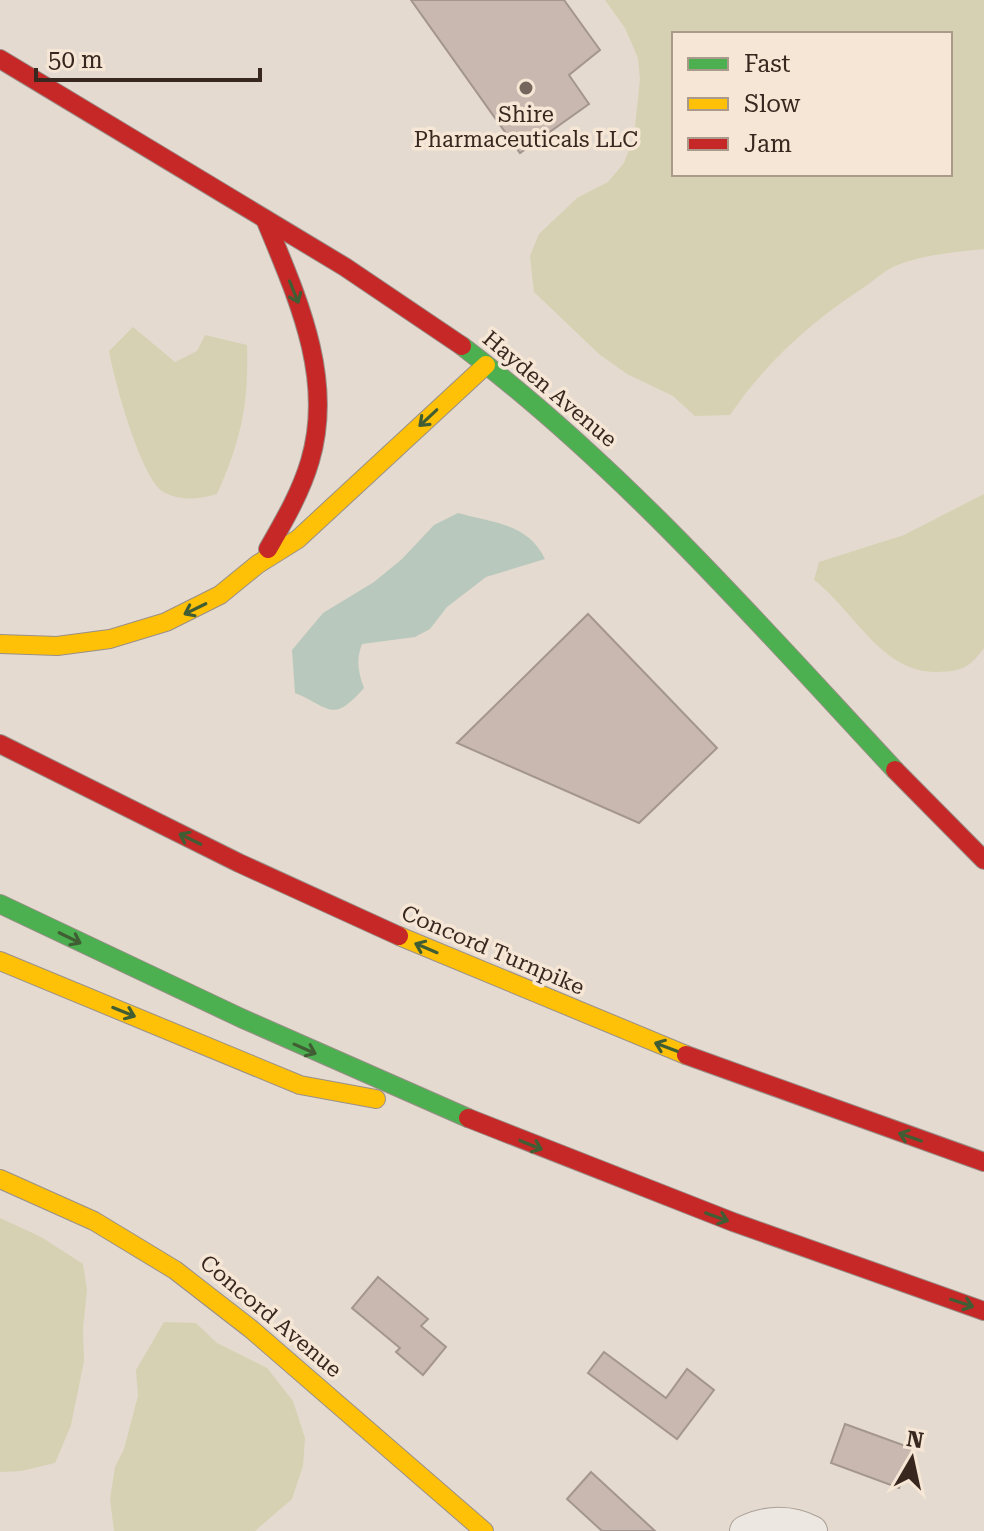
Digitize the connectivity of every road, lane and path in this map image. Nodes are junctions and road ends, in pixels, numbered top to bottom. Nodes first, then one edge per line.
1 (0, 59) edge
2 (265, 219) junction
3 (486, 365) junction
4 (258, 564) junction
5 (0, 644) edge
6 (0, 744) edge
7 (984, 860) edge
8 (0, 904) edge
9 (0, 961) edge
10 (459, 1116) junction
11 (984, 1162) edge
12 (0, 1179) edge
13 (984, 1311) edge
14 (484, 1531) edge
15 (745, 1531) edge
16 (812, 1531) edge

1 - 2 main road, Hayden Avenue
2 - 3 main road, Hayden Avenue
2 -> 4 main road
3 -> 4 main road
3 - 7 main road, Hayden Avenue
4 -> 5 main road
11 -> 6 main road, Concord Turnpike
8 -> 10 main road
9 -> 10 main road
10 -> 13 main road
12 - 14 main road, Concord Avenue
15 - 16 street

